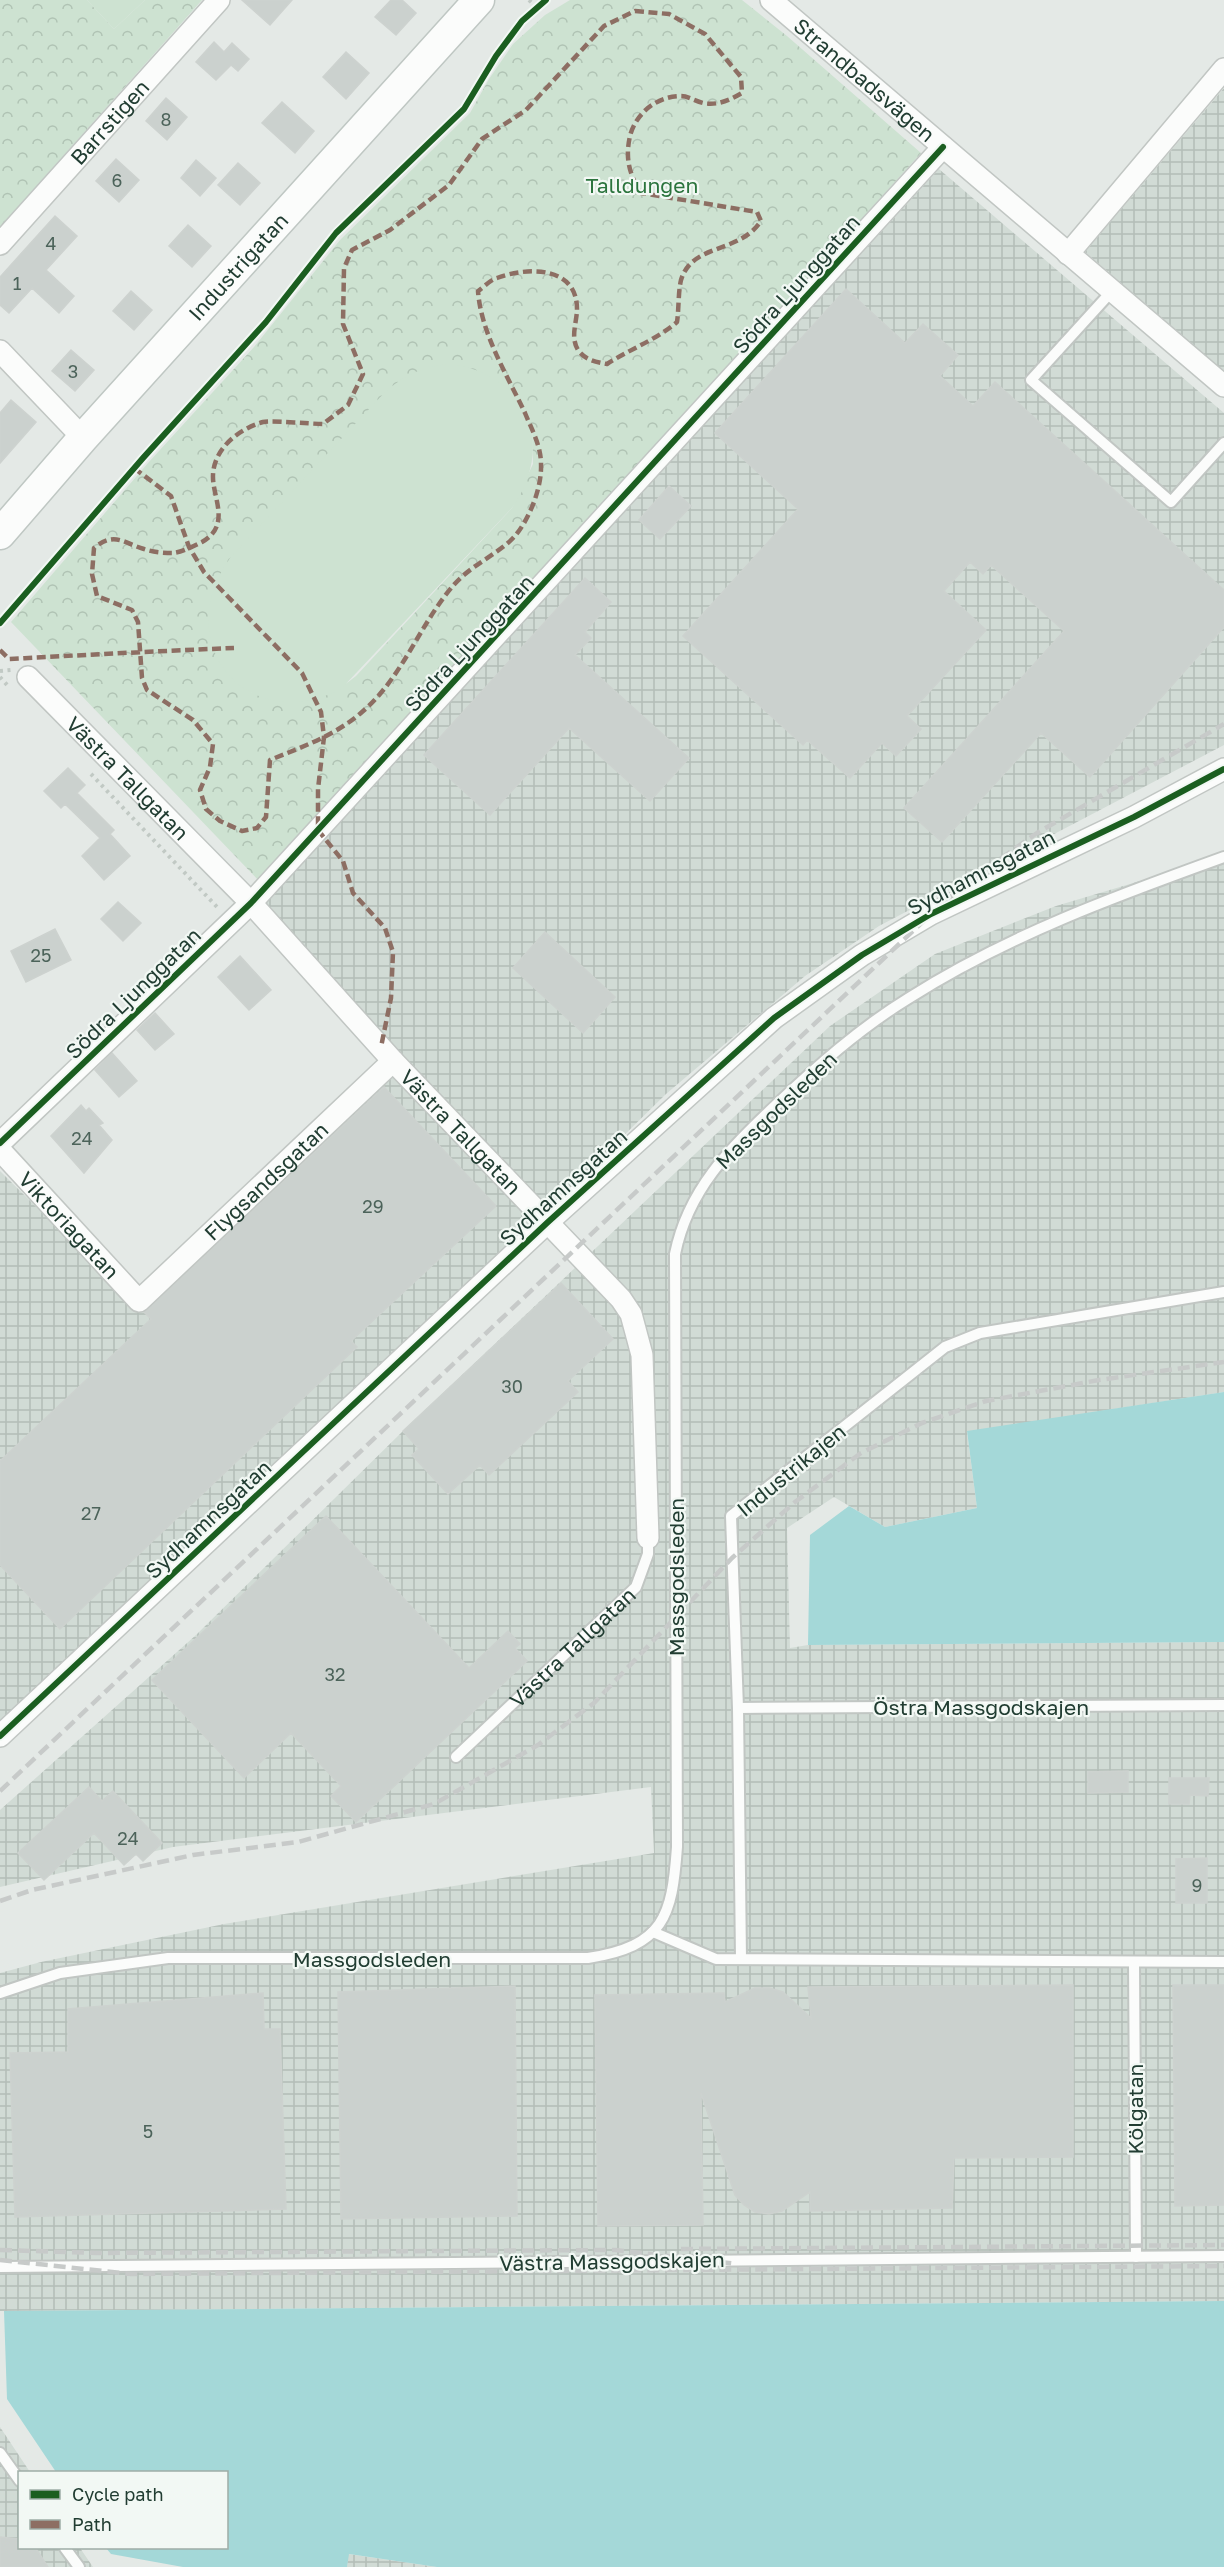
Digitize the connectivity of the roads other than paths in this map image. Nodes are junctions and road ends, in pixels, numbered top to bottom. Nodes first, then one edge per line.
1 (219, 0) edge
2 (479, 0) edge
3 (771, 0) edge
4 (1224, 69) edge
5 (943, 147) junction
6 (0, 244) edge
7 (1068, 254) junction
8 (1112, 291) junction
9 (0, 351) edge
10 (1224, 386) edge
11 (83, 438) junction
12 (1224, 443) edge
13 (0, 534) edge
14 (22, 685) road end
15 (1224, 769) edge
16 (1224, 857) edge
17 (251, 903) junction
18 (393, 1061) junction
19 (0, 1143) edge
20 (0, 1150) edge
21 (548, 1222) junction
22 (1224, 1292) edge
23 (139, 1301) joint
24 (648, 1538) joint
25 (1224, 1705) edge
26 (738, 1708) junction
27 (0, 1736) edge
28 (456, 1757) dead end
29 (653, 1932) junction
30 (741, 1959) junction
31 (1134, 1962) junction
32 (1224, 1962) edge
33 (0, 1993) edge
34 (1224, 2256) edge
35 (1136, 2257) junction
36 (0, 2267) edge
37 (0, 2452) edge
38 (18, 2478) edge
39 (67, 2549) edge
40 (79, 2567) edge

1 - 6 street, Barrstigen
2 - 11 street, Industrigatan
3 - 5 street, Strandbadsvägen
4 - 7 street
5 - 7 street, Strandbadsvägen
5 - 17 street, Södra Ljunggatan
7 - 8 street, Strandbadsvägen
8 - 10 street, Strandbadsvägen
8 - 12 lane
9 - 11 street
11 - 13 street, Industrigatan
14 - 17 street, Västra Tallgatan
15 - 21 street, Sydhamnsgatan
16 - 29 lane, Massgodsleden
17 - 18 street, Västra Tallgatan
17 - 19 street, Södra Ljunggatan
18 - 21 street, Västra Tallgatan
18 - 23 street, Flygsandsgatan
20 - 23 street, Viktoriagatan
21 - 24 street, Västra Tallgatan
21 - 27 street, Sydhamnsgatan
22 - 26 lane, Industrikajen
24 - 28 lane, Västra Tallgatan
25 - 26 lane, Östra Massgodskajen
26 - 30 lane, Industrikajen
29 - 30 lane
29 - 33 lane, Massgodsleden
30 - 31 lane
31 - 32 lane
31 - 35 lane, Kölgatan
34 - 35 lane, Västra Massgodskajen
35 - 36 lane, Västra Massgodskajen
37 - 38 lane
39 - 40 lane

